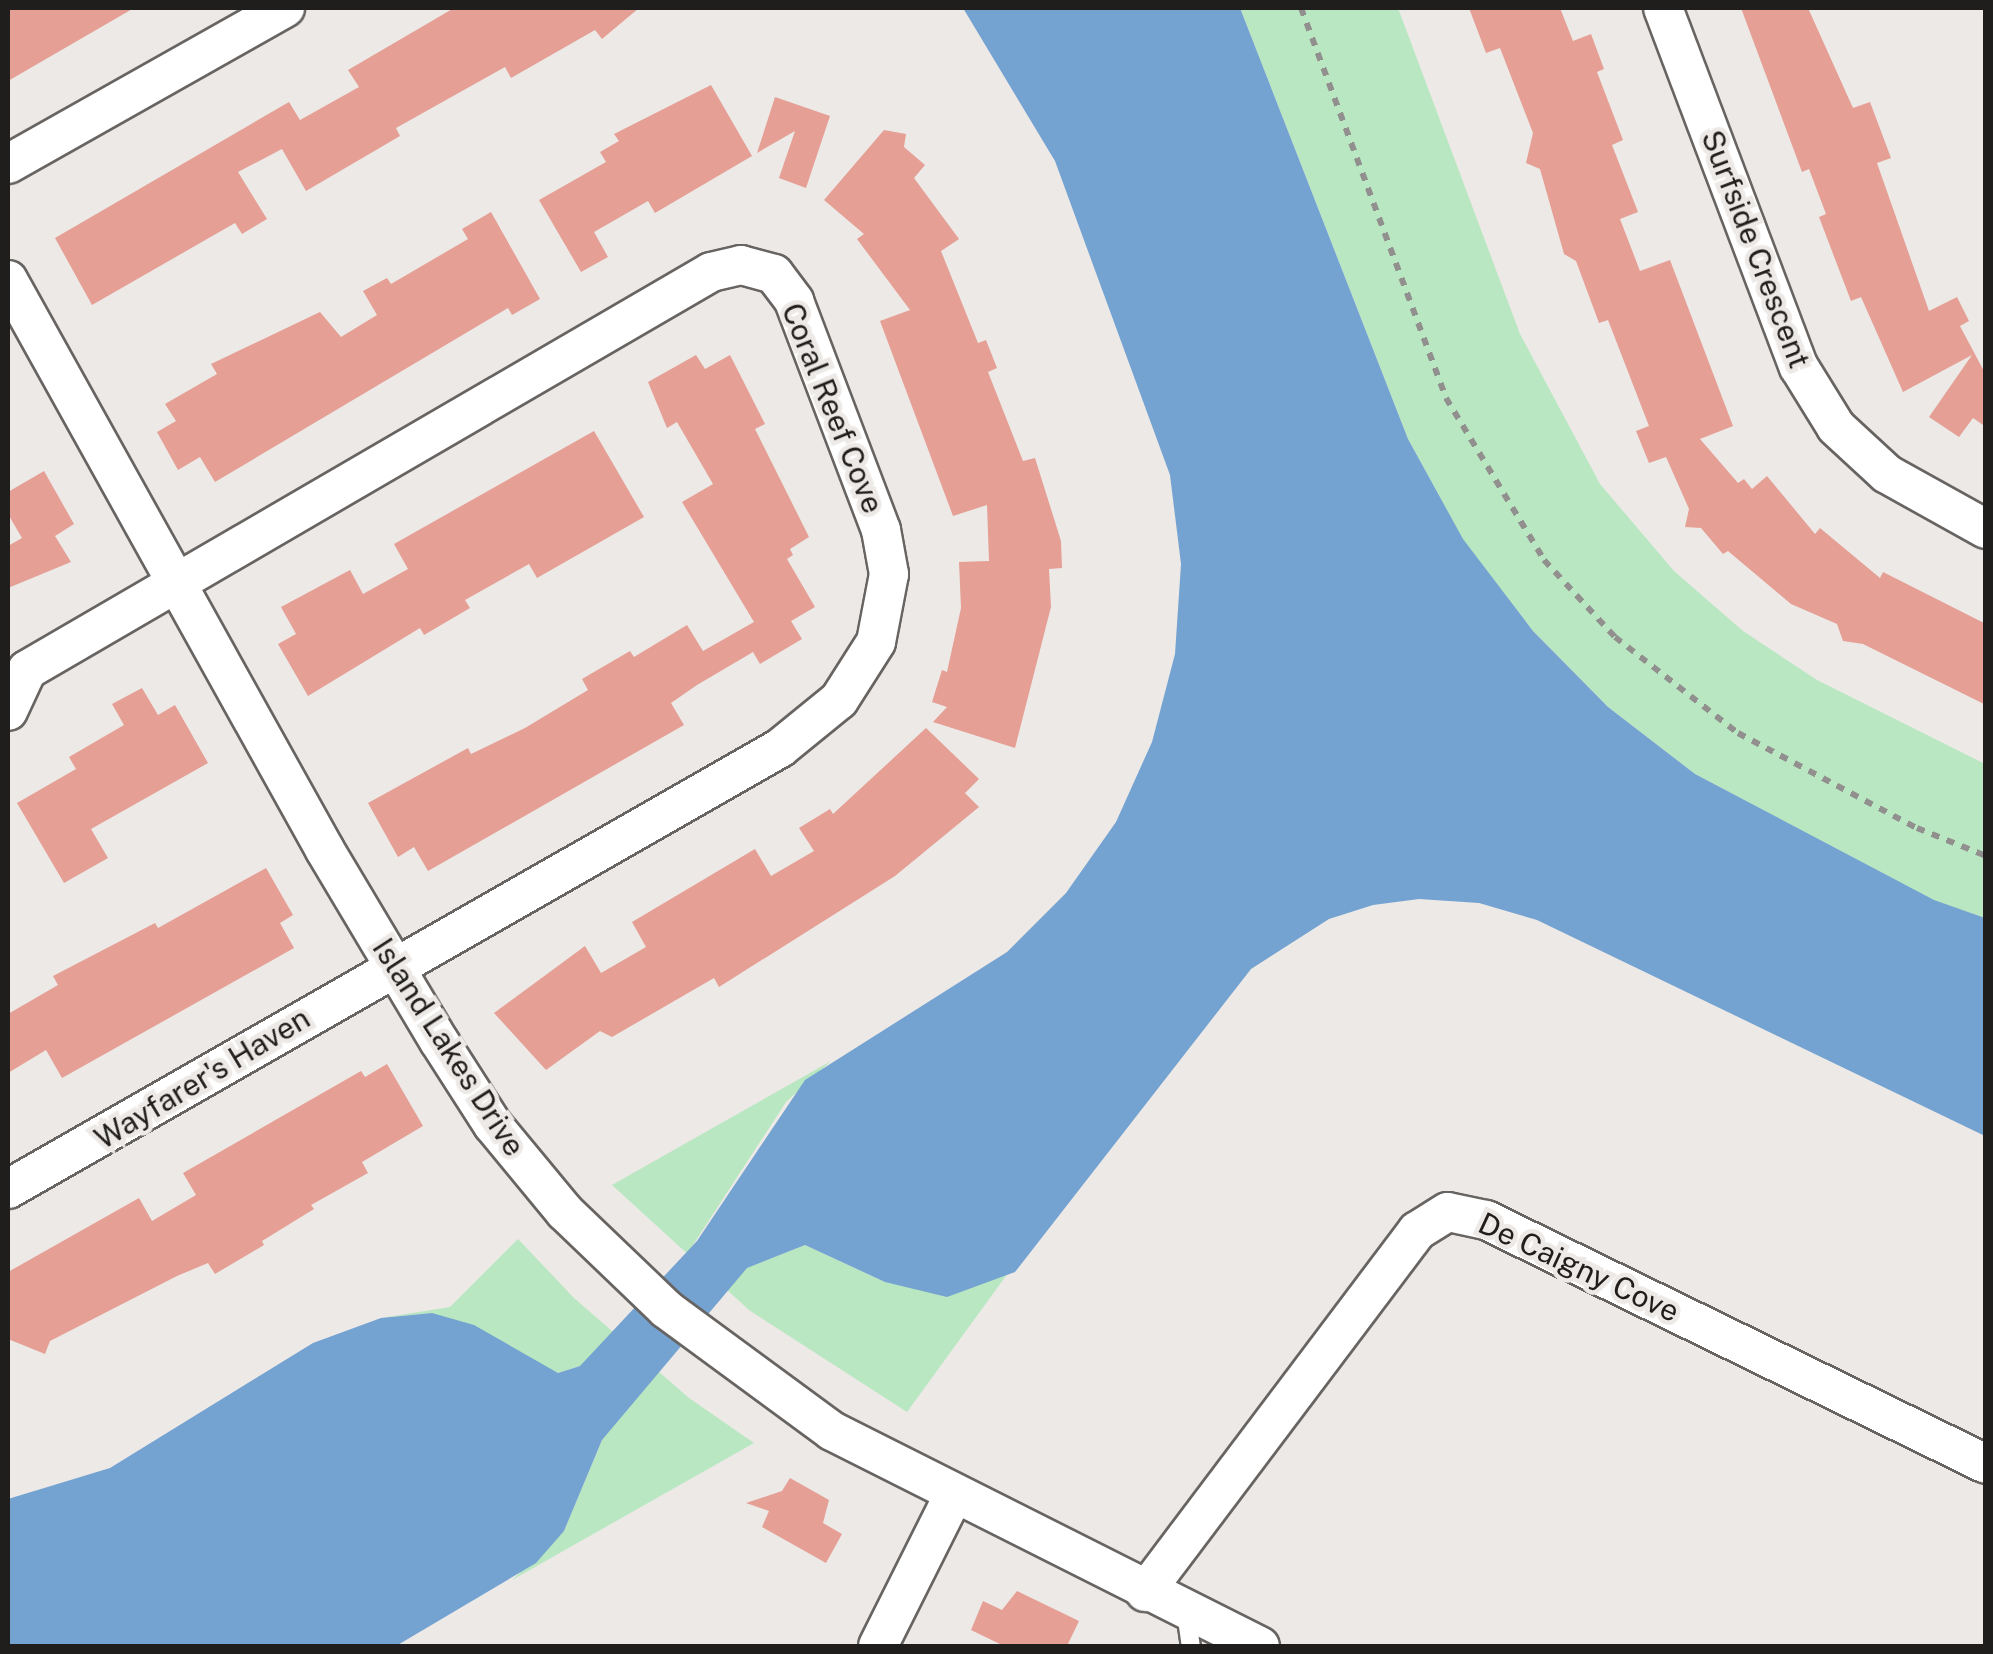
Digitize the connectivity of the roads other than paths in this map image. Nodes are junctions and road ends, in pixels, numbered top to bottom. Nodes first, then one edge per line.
1 (285, 8) edge
2 (1663, 8) edge
3 (8, 164) edge
4 (8, 280) edge
5 (1986, 530) edge
6 (174, 580) junction
7 (17, 668) edge
8 (8, 711) edge
9 (395, 964) junction
10 (8, 1189) edge
11 (1986, 1464) edge
12 (953, 1496) junction
13 (1146, 1592) junction
14 (1189, 1629) edge
15 (878, 1646) edge
16 (1260, 1646) edge

1 - 3 street
2 - 5 street, Surfside Crescent
4 - 6 street, Island Lakes Drive
6 - 7 street, Coral Reef Cove
6 - 9 street, Island Lakes Drive
6 - 9 street, Coral Reef Cove
7 - 8 street
9 - 10 street, Wayfarer's Haven
9 - 12 street, Island Lakes Drive
11 - 13 street, De Caigny Cove
12 - 13 street, Island Lakes Drive
12 - 15 street
13 - 14 street, Island Lakes Drive
14 - 16 street, Island Lakes Drive

